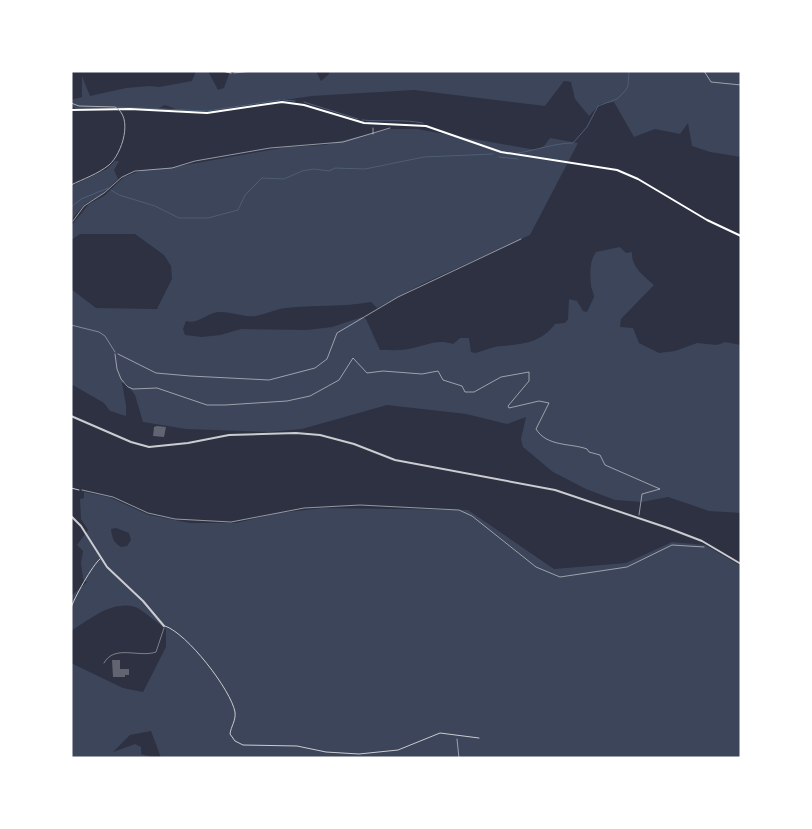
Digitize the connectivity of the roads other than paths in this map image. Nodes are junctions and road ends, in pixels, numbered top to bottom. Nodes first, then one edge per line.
1 (222, 71) edge
2 (231, 73) road end
3 (71, 110) edge
4 (71, 223) edge
5 (71, 226) edge
6 (741, 236) edge
7 (71, 325) edge
8 (115, 352) road end
9 (71, 416) edge
10 (71, 488) edge
11 (79, 490) road end
12 (71, 516) edge
13 (101, 559) junction
14 (741, 564) edge
15 (71, 608) edge
16 (164, 626) junction
17 (104, 663) dead end
18 (479, 738) dead end

1 - 2 street
3 - 6 main road
4 - 5 lane
7 - 8 lane
9 - 14 street
10 - 11 street
12 - 13 street
13 - 15 street
13 - 16 street
16 - 17 lane
16 - 18 street

